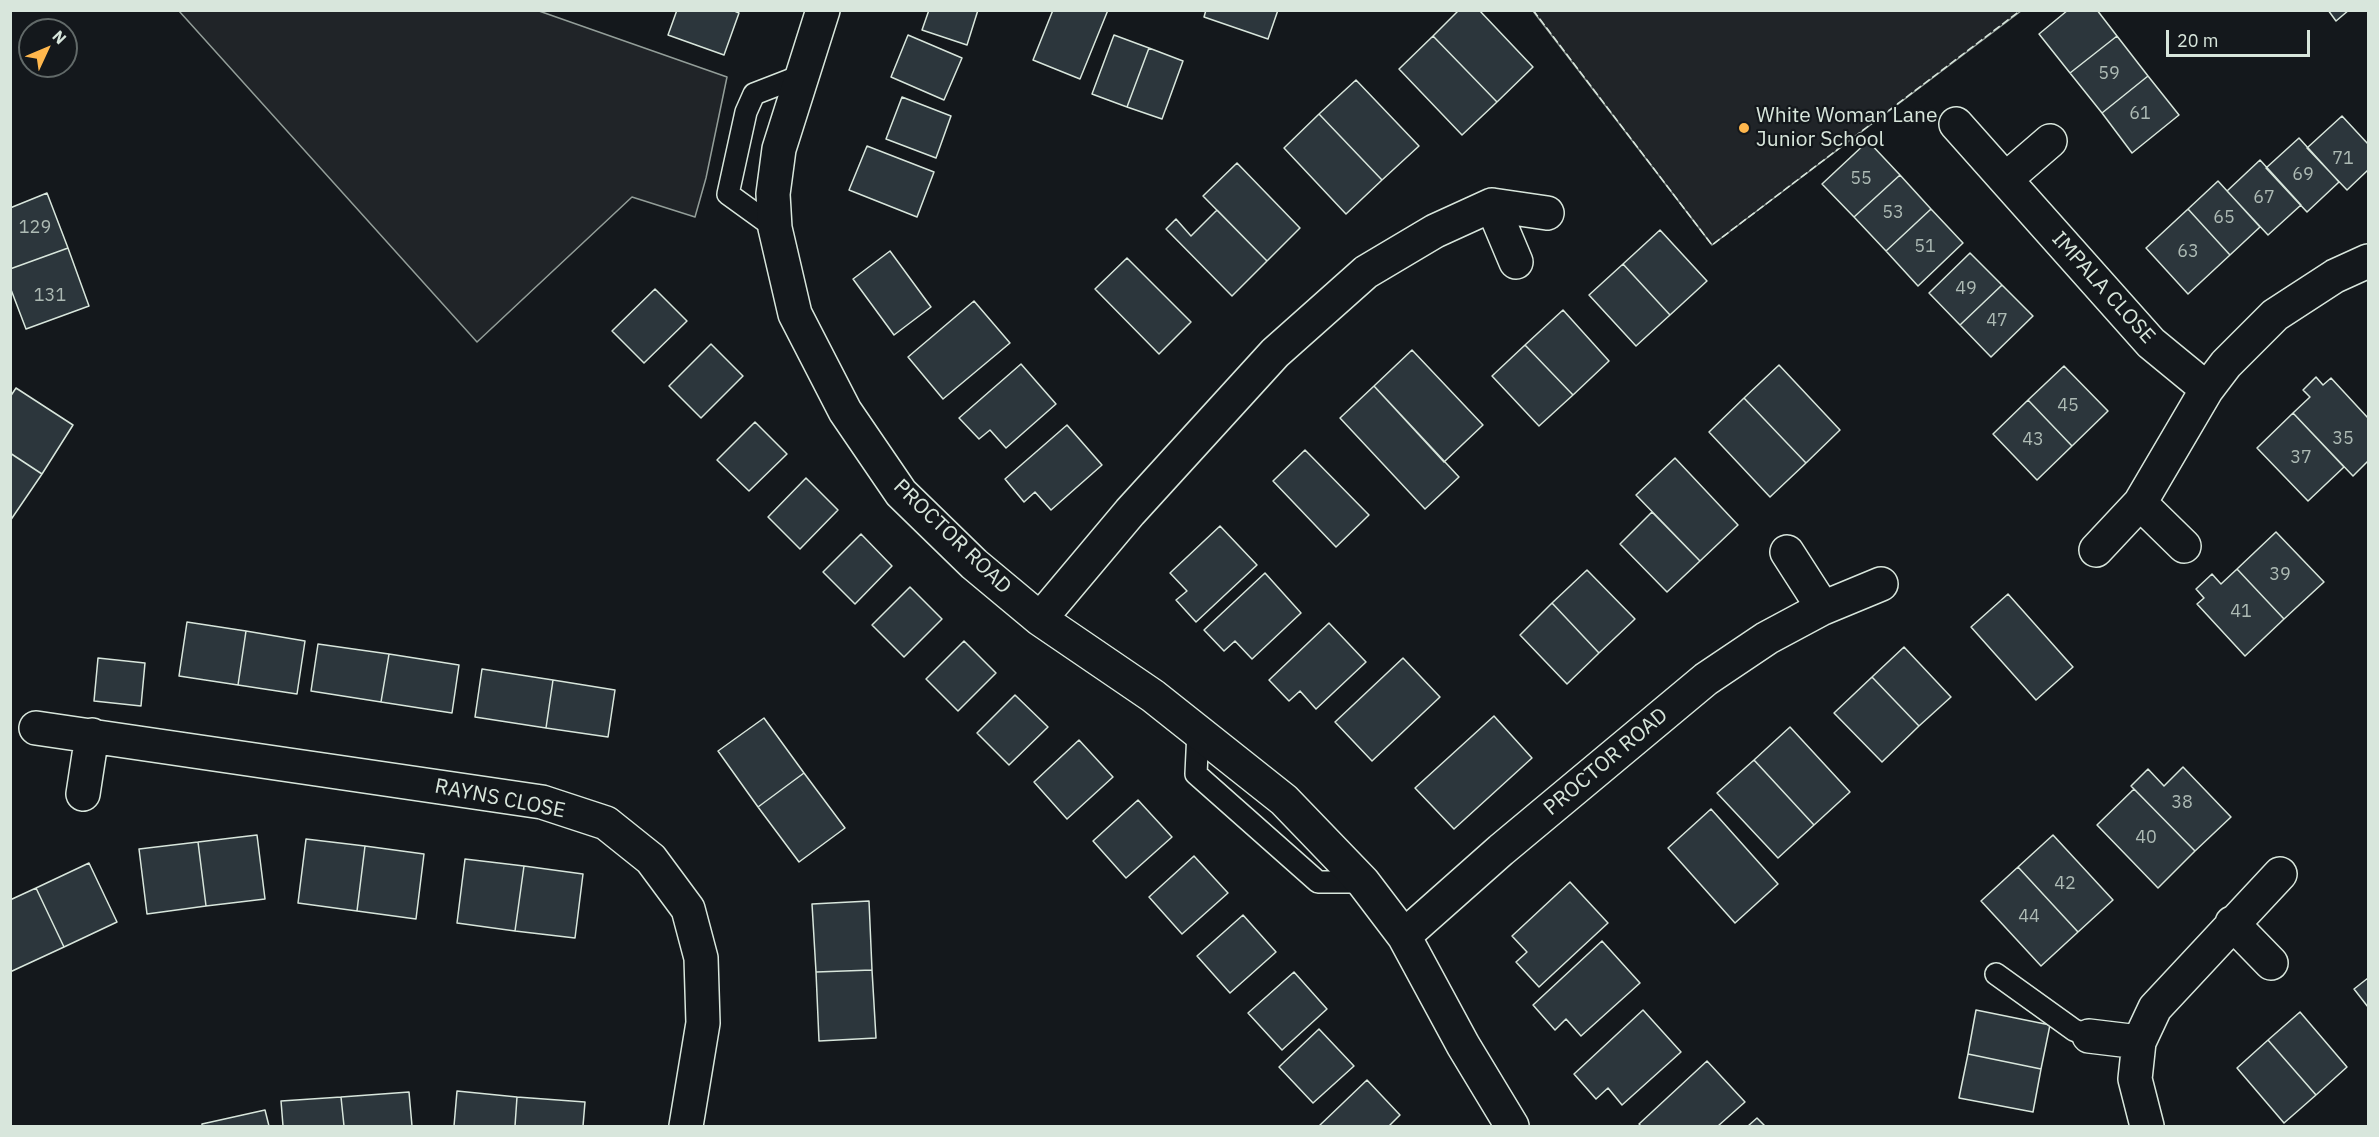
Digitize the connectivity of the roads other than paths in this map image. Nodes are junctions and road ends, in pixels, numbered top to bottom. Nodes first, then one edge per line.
1 (824, 10) edge
2 (803, 75) junction
3 (1956, 124) dead end
4 (2050, 141) dead end
5 (2006, 179) junction
6 (1492, 206) junction
7 (1547, 213) dead end
8 (775, 228) junction
9 (2368, 261) edge
10 (1516, 262) dead end
11 (2207, 389) junction
12 (2140, 503) junction
13 (2184, 546) dead end
14 (2096, 550) dead end
15 (1787, 552) dead end
16 (1881, 584) dead end
17 (1823, 608) junction
18 (1040, 619) junction
19 (36, 728) dead end
20 (92, 735) junction
21 (83, 794) dead end
22 (2280, 874) dead end
23 (2232, 923) junction
24 (1404, 936) junction
25 (2271, 963) dead end
26 (1996, 974) dead end
27 (2089, 1036) joint
28 (2139, 1042) junction
29 (686, 1126) edge
30 (1512, 1126) edge
31 (2147, 1126) edge

1 - 2 street, PROCTOR ROAD
2 - 8 street, PROCTOR ROAD
2 - 8 lane
3 - 5 street, IMPALA CLOSE
4 - 5 street
5 - 11 street, IMPALA CLOSE
6 - 7 street
6 - 10 street
6 - 18 street
8 - 18 street, PROCTOR ROAD
9 - 11 street
11 - 12 street
12 - 13 street
12 - 14 street
15 - 17 street
16 - 17 street, PROCTOR ROAD
17 - 24 street, PROCTOR ROAD
18 - 24 street, PROCTOR ROAD
19 - 20 street, RAYNS CLOSE
20 - 21 street
20 - 29 street, RAYNS CLOSE
22 - 23 street
23 - 25 street
23 - 28 street
24 - 30 street, PROCTOR ROAD
26 - 27 lane
27 - 28 street
28 - 31 street

